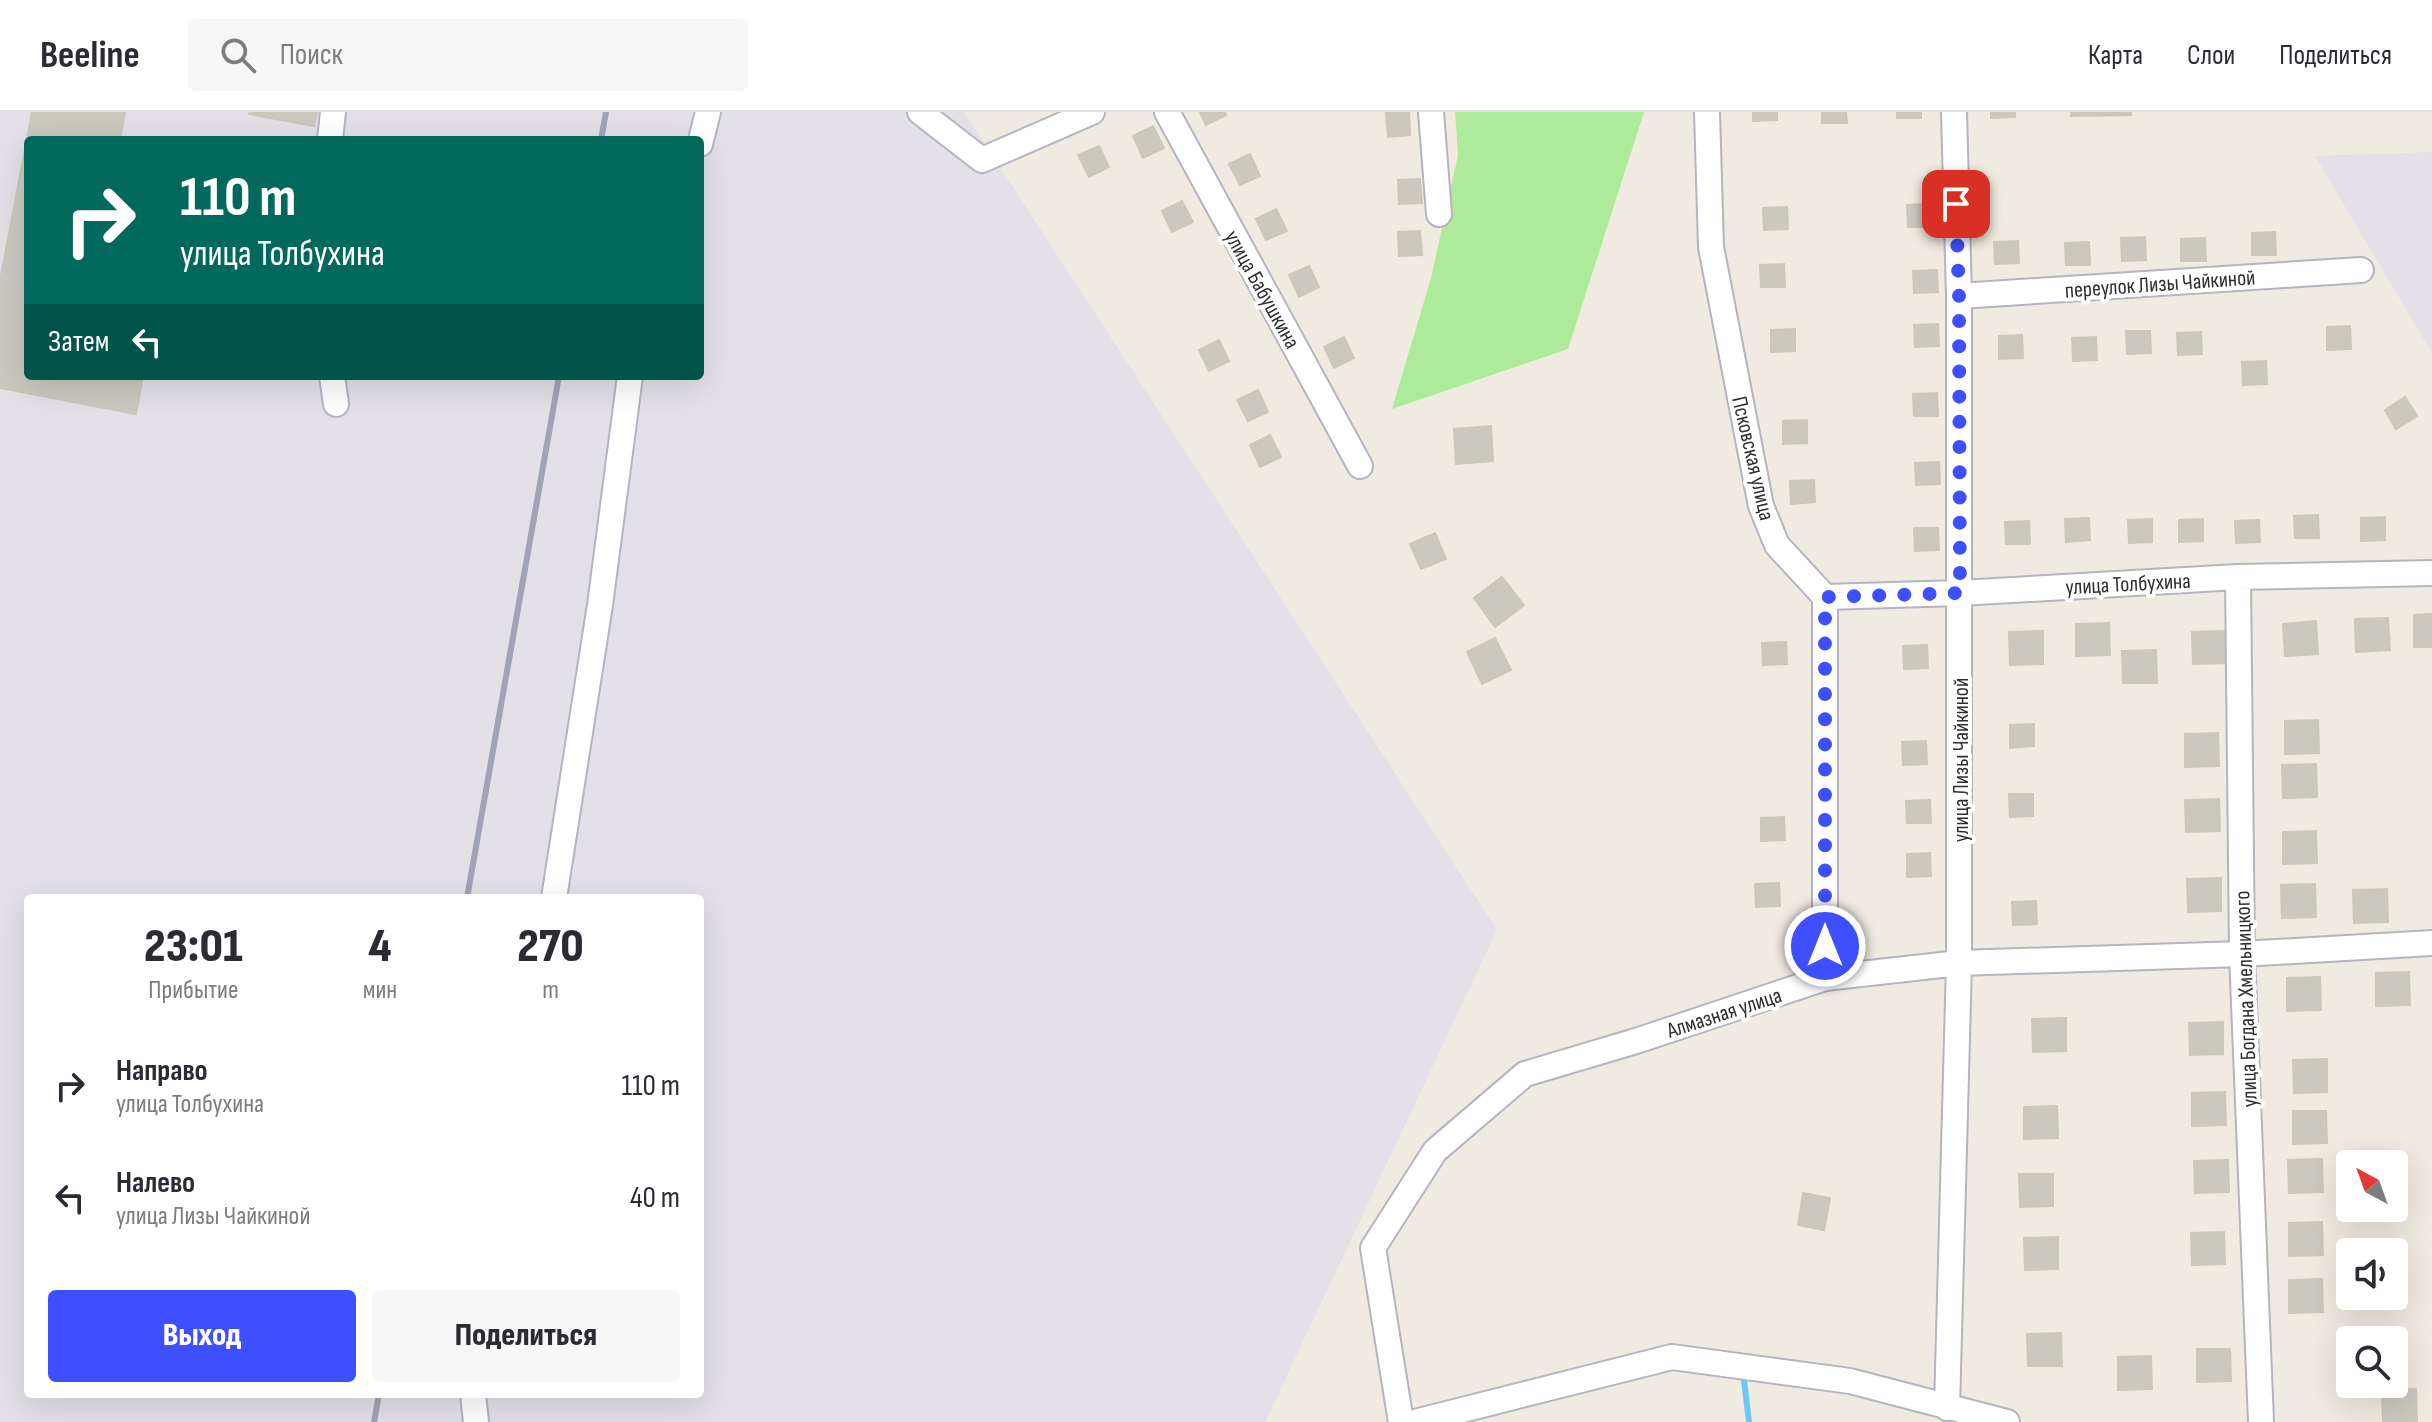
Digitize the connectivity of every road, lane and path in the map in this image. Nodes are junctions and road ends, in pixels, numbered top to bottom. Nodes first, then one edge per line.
1 (333, 112) edge
2 (708, 112) edge
3 (920, 112) edge
4 (1092, 112) edge
5 (1167, 112) edge
6 (1431, 112) edge
7 (1707, 112) edge
8 (1954, 112) edge
9 (330, 136) edge
10 (702, 136) edge
11 (1439, 214) dead end
12 (2361, 270) dead end
13 (1959, 296) junction
14 (333, 380) edge
15 (629, 380) edge
16 (336, 404) dead end
17 (1360, 466) dead end
18 (2432, 573) edge
19 (2238, 577) junction
20 (1960, 593) junction
21 (1825, 597) junction
22 (555, 894) edge
23 (2432, 943) edge
24 (2242, 954) junction
25 (1959, 963) junction
26 (1825, 978) junction
27 (473, 1398) edge
28 (1947, 1408) junction
29 (476, 1422) edge
30 (1401, 1422) edge
31 (1415, 1422) edge
32 (2007, 1422) edge
33 (2261, 1422) edge

1 - 9 street
2 - 10 street
3 - 4 street
5 - 17 street, улица Бабушкина
6 - 11 street
7 - 21 street, Псковская улица
8 - 13 street, улица Лизы Чайкиной
12 - 13 street, переулок Лизы Чайкиной
13 - 20 street, улица Лизы Чайкиной
14 - 16 street
15 - 22 street
18 - 19 street, улица Толбухина
19 - 20 street, улица Толбухина
19 - 24 street, улица Богдана Хмельницкого
20 - 21 street, улица Толбухина
20 - 25 street, улица Лизы Чайкиной
21 - 26 street
23 - 24 street, Алмазная улица
24 - 25 street, Алмазная улица
24 - 33 street, улица Богдана Хмельницкого
25 - 26 street, Алмазная улица
25 - 28 street, улица Лизы Чайкиной
26 - 30 street, Алмазная улица
27 - 29 street
28 - 31 street
28 - 32 street

